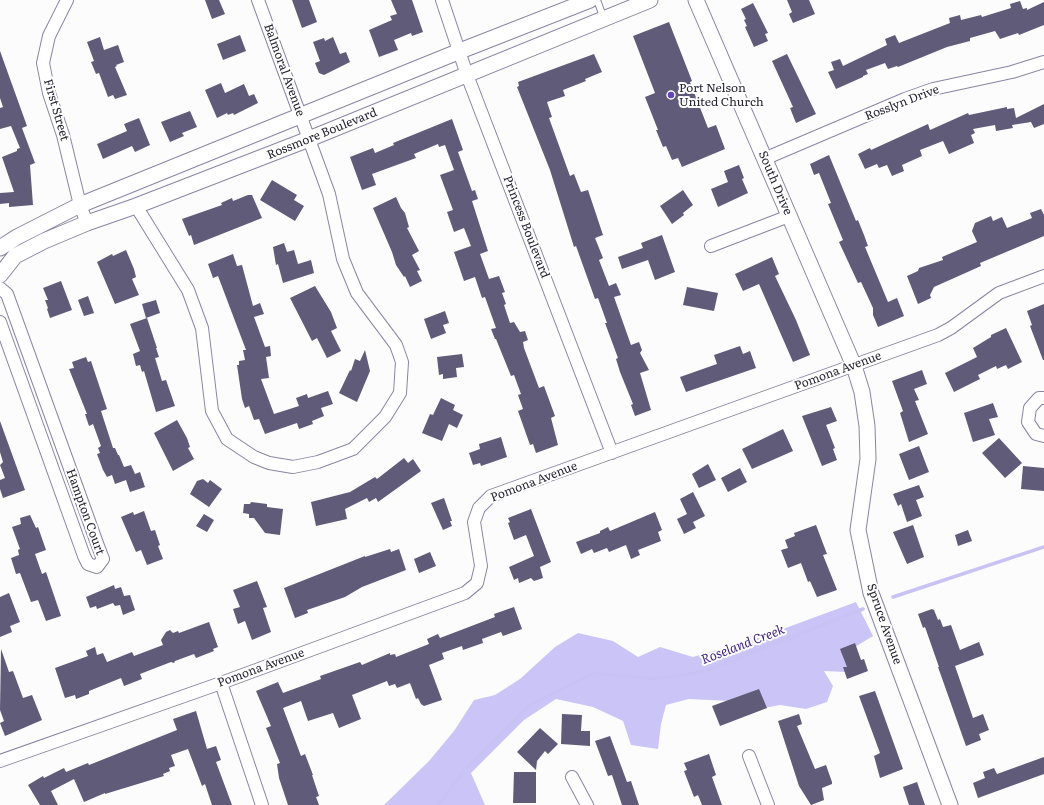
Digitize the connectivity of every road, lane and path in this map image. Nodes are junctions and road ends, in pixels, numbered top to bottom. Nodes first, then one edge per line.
1 (67, 0) edge
2 (258, 0) edge
3 (442, 0) edge
4 (590, 0) edge
5 (597, 0) edge
6 (650, 0) edge
7 (696, 0) edge
8 (604, 19) junction
9 (460, 51) junction
10 (1044, 62) edge
11 (467, 75) junction
12 (301, 117) junction
13 (309, 139) junction
14 (764, 159) junction
15 (80, 205) junction
16 (136, 206) junction
17 (789, 216) junction
18 (87, 223) junction
19 (711, 246) dead end
20 (0, 248) edge
21 (0, 275) edge
22 (1044, 276) edge
23 (0, 288) edge
24 (0, 322) edge
25 (854, 366) junction
26 (1044, 398) edge
27 (53, 423) junction
28 (39, 428) junction
29 (1044, 436) edge
30 (58, 438) junction
31 (44, 442) junction
32 (612, 453) junction
33 (221, 683) junction
34 (749, 756) dead end
35 (0, 761) edge
36 (572, 777) dead end
37 (262, 805) edge
38 (587, 805) edge
39 (768, 805) edge
40 (950, 805) edge

1 - 15 street, First Street
2 - 12 street, Balmoral Avenue
3 - 9 street, Princess Boulevard
4 - 9 street, Rossmore Boulevard
5 - 8 lane
6 - 8 street, Rossmore Boulevard
7 - 14 street, South Drive
8 - 11 street, Rossmore Boulevard
9 - 11 street, Princess Boulevard
9 - 12 street, Rossmore Boulevard
10 - 14 street, Rosslyn Drive
11 - 13 street, Rossmore Boulevard
11 - 32 street, Princess Boulevard
12 - 13 street, Balmoral Avenue
12 - 15 street, Rossmore Boulevard
13 - 16 street, Rossmore Boulevard
13 - 16 street, Balmoral Avenue
14 - 17 street, South Drive
15 - 18 street, First Street
15 - 20 street, Rossmore Boulevard
16 - 18 street, Rossmore Boulevard
17 - 19 street
17 - 25 street, South Drive
18 - 21 street, Rossmore Boulevard
22 - 25 street, Pomona Avenue
23 - 27 street, Hampton Court
24 - 28 street, Hampton Court
25 - 32 street, Pomona Avenue
25 - 40 street, Spruce Avenue
26 - 29 street
27 - 28 street
27 - 30 street, Hampton Court
28 - 31 street, Hampton Court
30 - 31 street
30 - 31 street, Hampton Court
32 - 33 street, Pomona Avenue
33 - 35 street, Pomona Avenue
33 - 37 street
34 - 39 street
36 - 38 street

